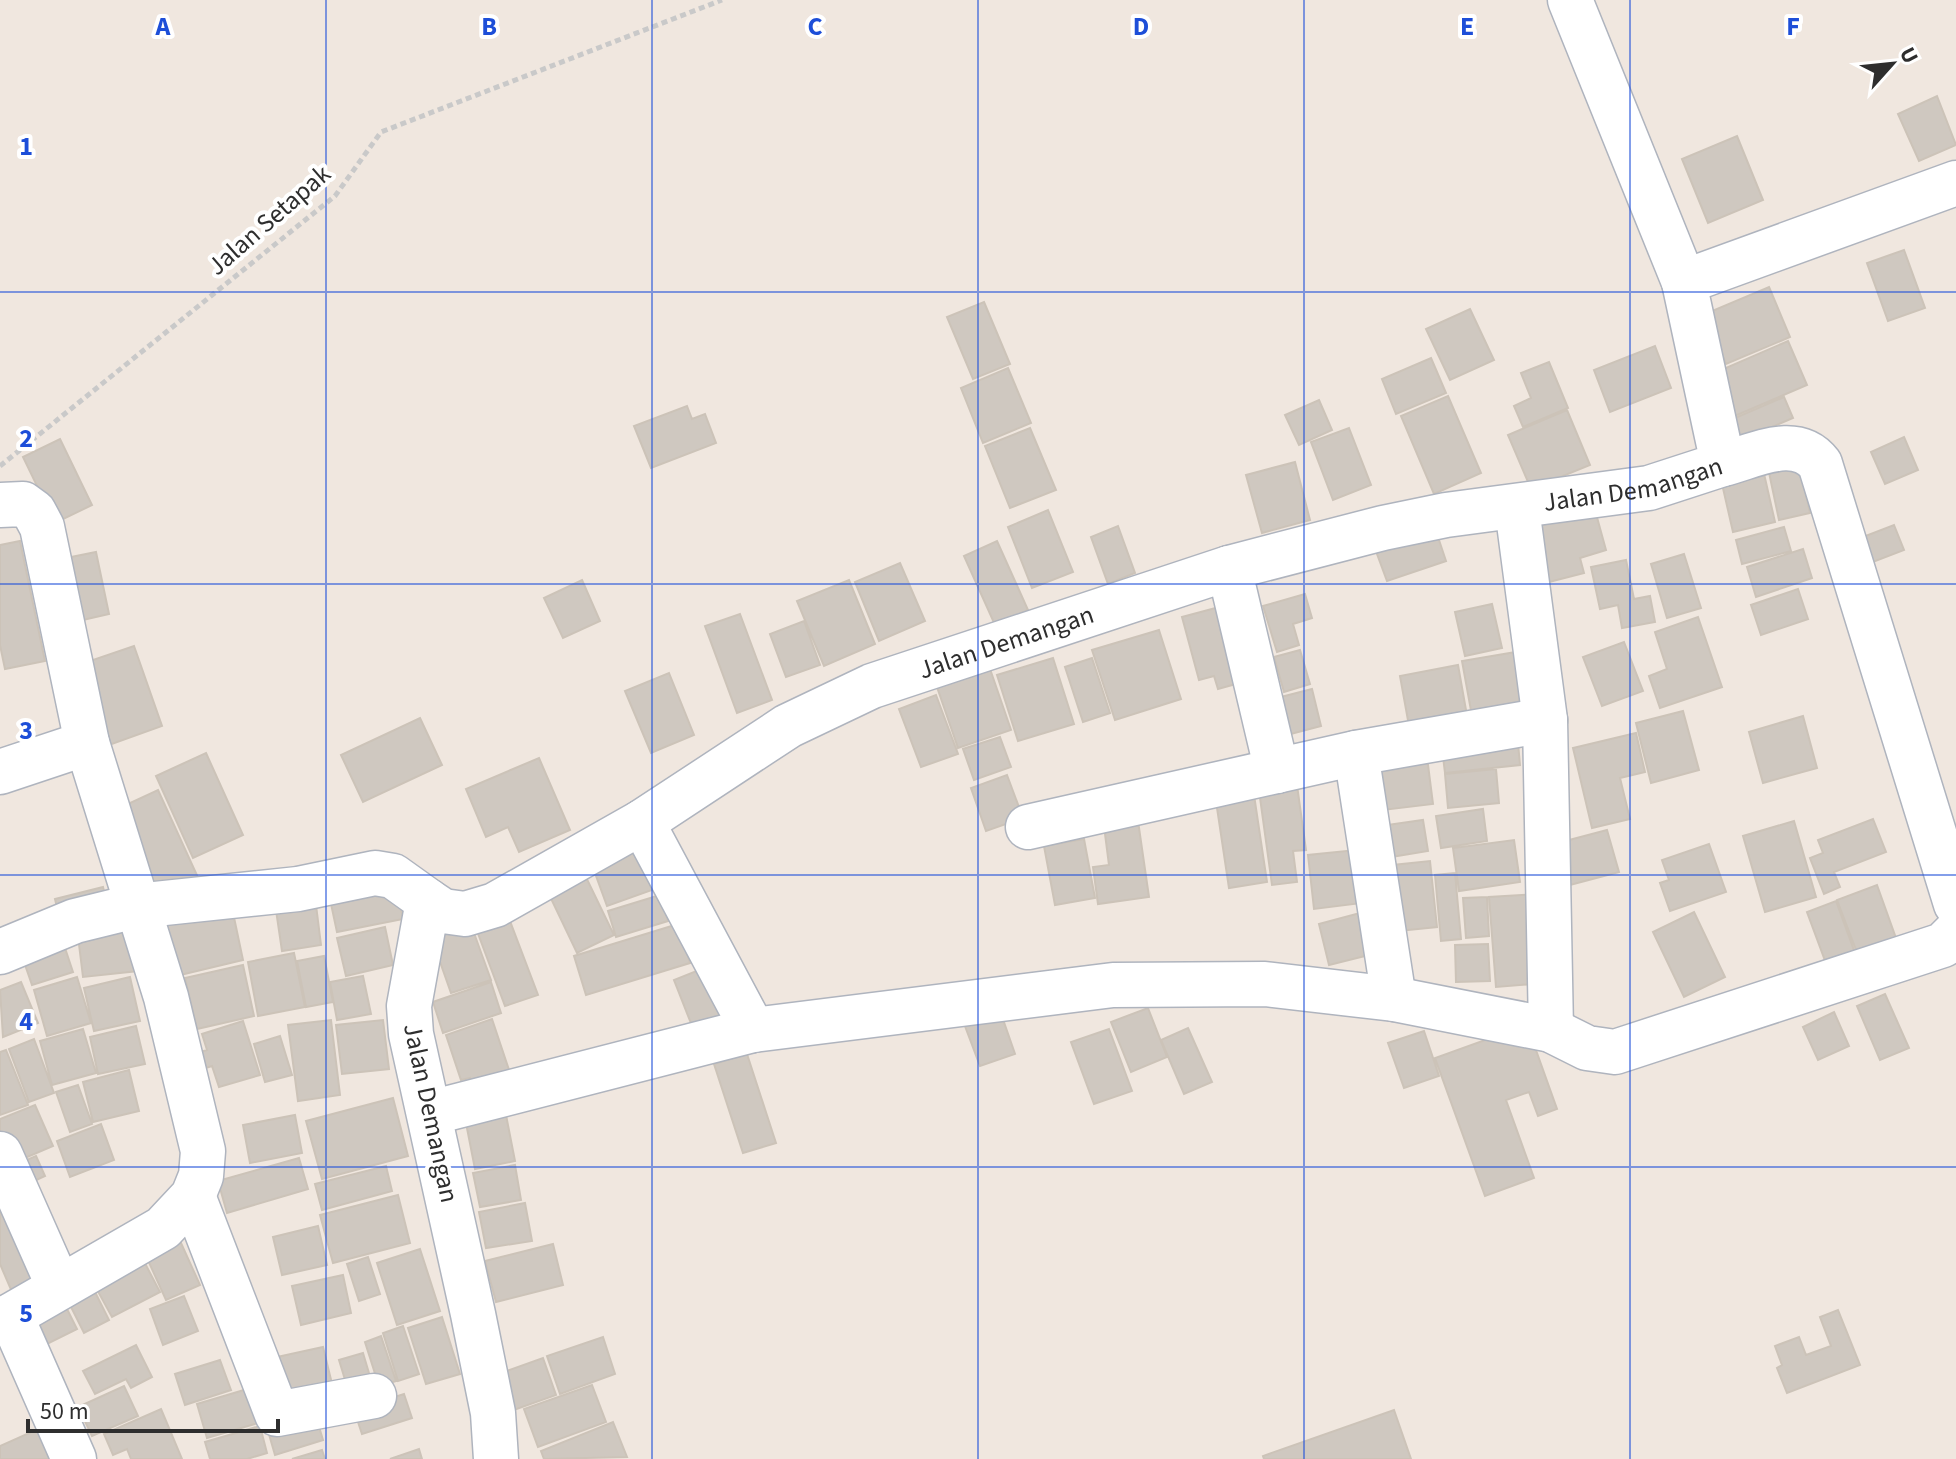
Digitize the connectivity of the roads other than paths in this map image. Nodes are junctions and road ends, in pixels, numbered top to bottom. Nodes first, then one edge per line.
1 (1570, 0) edge
2 (1956, 183) edge
3 (1684, 282) junction
4 (1723, 464) junction
5 (0, 505) edge
6 (1517, 508) junction
7 (1229, 568) junction
8 (1545, 720) junction
9 (87, 743) junction
10 (1356, 753) junction
11 (1277, 771) junction
12 (0, 772) edge
13 (642, 822) junction
14 (1028, 827) dead end
15 (428, 901) junction
16 (1956, 904) edge
17 (136, 906) junction
18 (1956, 932) edge
19 (0, 952) edge
20 (1394, 999) junction
21 (753, 1030) junction
22 (1551, 1030) junction
23 (430, 1113) junction
24 (0, 1154) edge
25 (193, 1196) junction
26 (59, 1287) junction
27 (6, 1319) edge
28 (374, 1396) dead end
29 (74, 1459) edge
30 (496, 1459) edge

1 - 3 street, Jalan Demangan
2 - 3 street
3 - 4 street, Jalan Demangan
4 - 6 street, Jalan Demangan
4 - 16 street
5 - 9 street
6 - 7 street, Jalan Demangan
6 - 8 street
7 - 11 street
7 - 13 street, Jalan Demangan
8 - 10 street
8 - 22 street
9 - 12 street
9 - 17 street
10 - 11 street
10 - 20 street
11 - 14 street
13 - 15 street, Jalan Demangan
13 - 21 street
15 - 17 street
15 - 23 street, Jalan Demangan
17 - 19 street
17 - 25 street
18 - 22 street
20 - 21 street
20 - 22 street
21 - 23 street
23 - 30 street, Jalan Demangan
24 - 26 street
25 - 26 street
25 - 28 street
26 - 27 street
27 - 29 street

